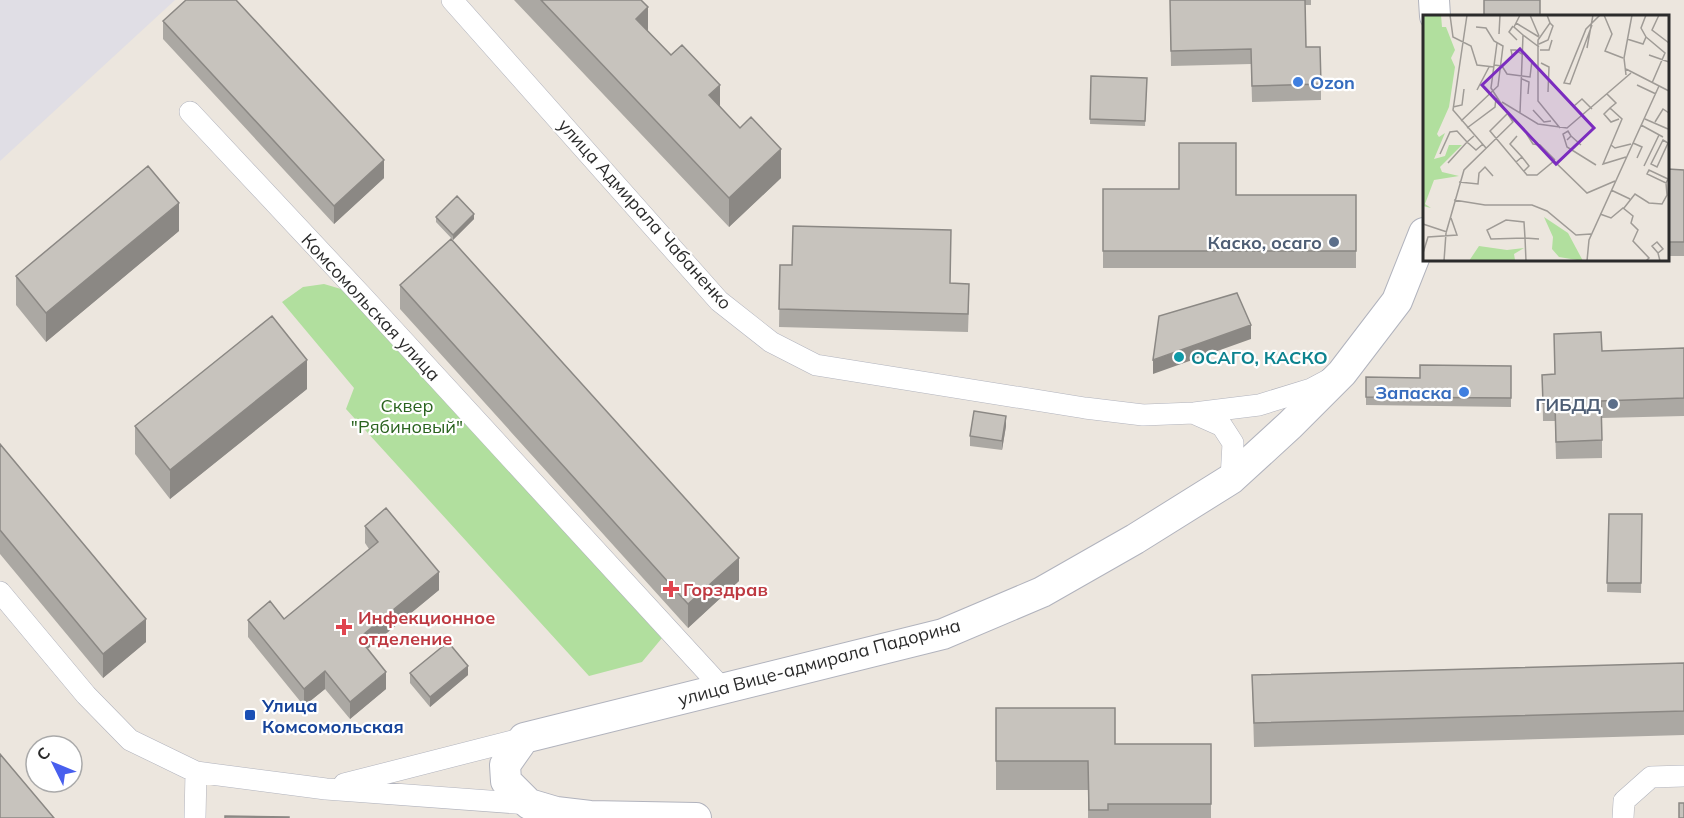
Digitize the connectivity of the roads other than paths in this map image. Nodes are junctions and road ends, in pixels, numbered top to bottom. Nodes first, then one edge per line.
1 (452, 0) edge
2 (1434, 0) edge
3 (1435, 15) edge
4 (190, 112) dead end
5 (1423, 238) edge
6 (1342, 374) junction
7 (1194, 413) junction
8 (1231, 479) junction
9 (0, 592) edge
10 (722, 688) junction
11 (524, 738) junction
12 (196, 772) junction
13 (1684, 776) edge
14 (326, 789) junction
15 (529, 804) junction
16 (195, 818) edge
17 (696, 818) edge
18 (1623, 818) edge

1 - 7 street, улица Адмирала Чабаненко
2 - 3 street
4 - 10 street, Комсомольская улица
5 - 6 street, улица Вице-адмирала Падорина
6 - 7 street, улица Адмирала Чабаненко
6 - 8 street, улица Вице-адмирала Падорина
7 - 8 street, улица Адмирала Чабаненко
8 - 10 street, улица Вице-адмирала Падорина
9 - 12 street
10 - 11 street, улица Вице-адмирала Падорина
11 - 14 street
11 - 15 street
12 - 14 street
12 - 16 street
13 - 18 street
14 - 15 street
15 - 17 street

